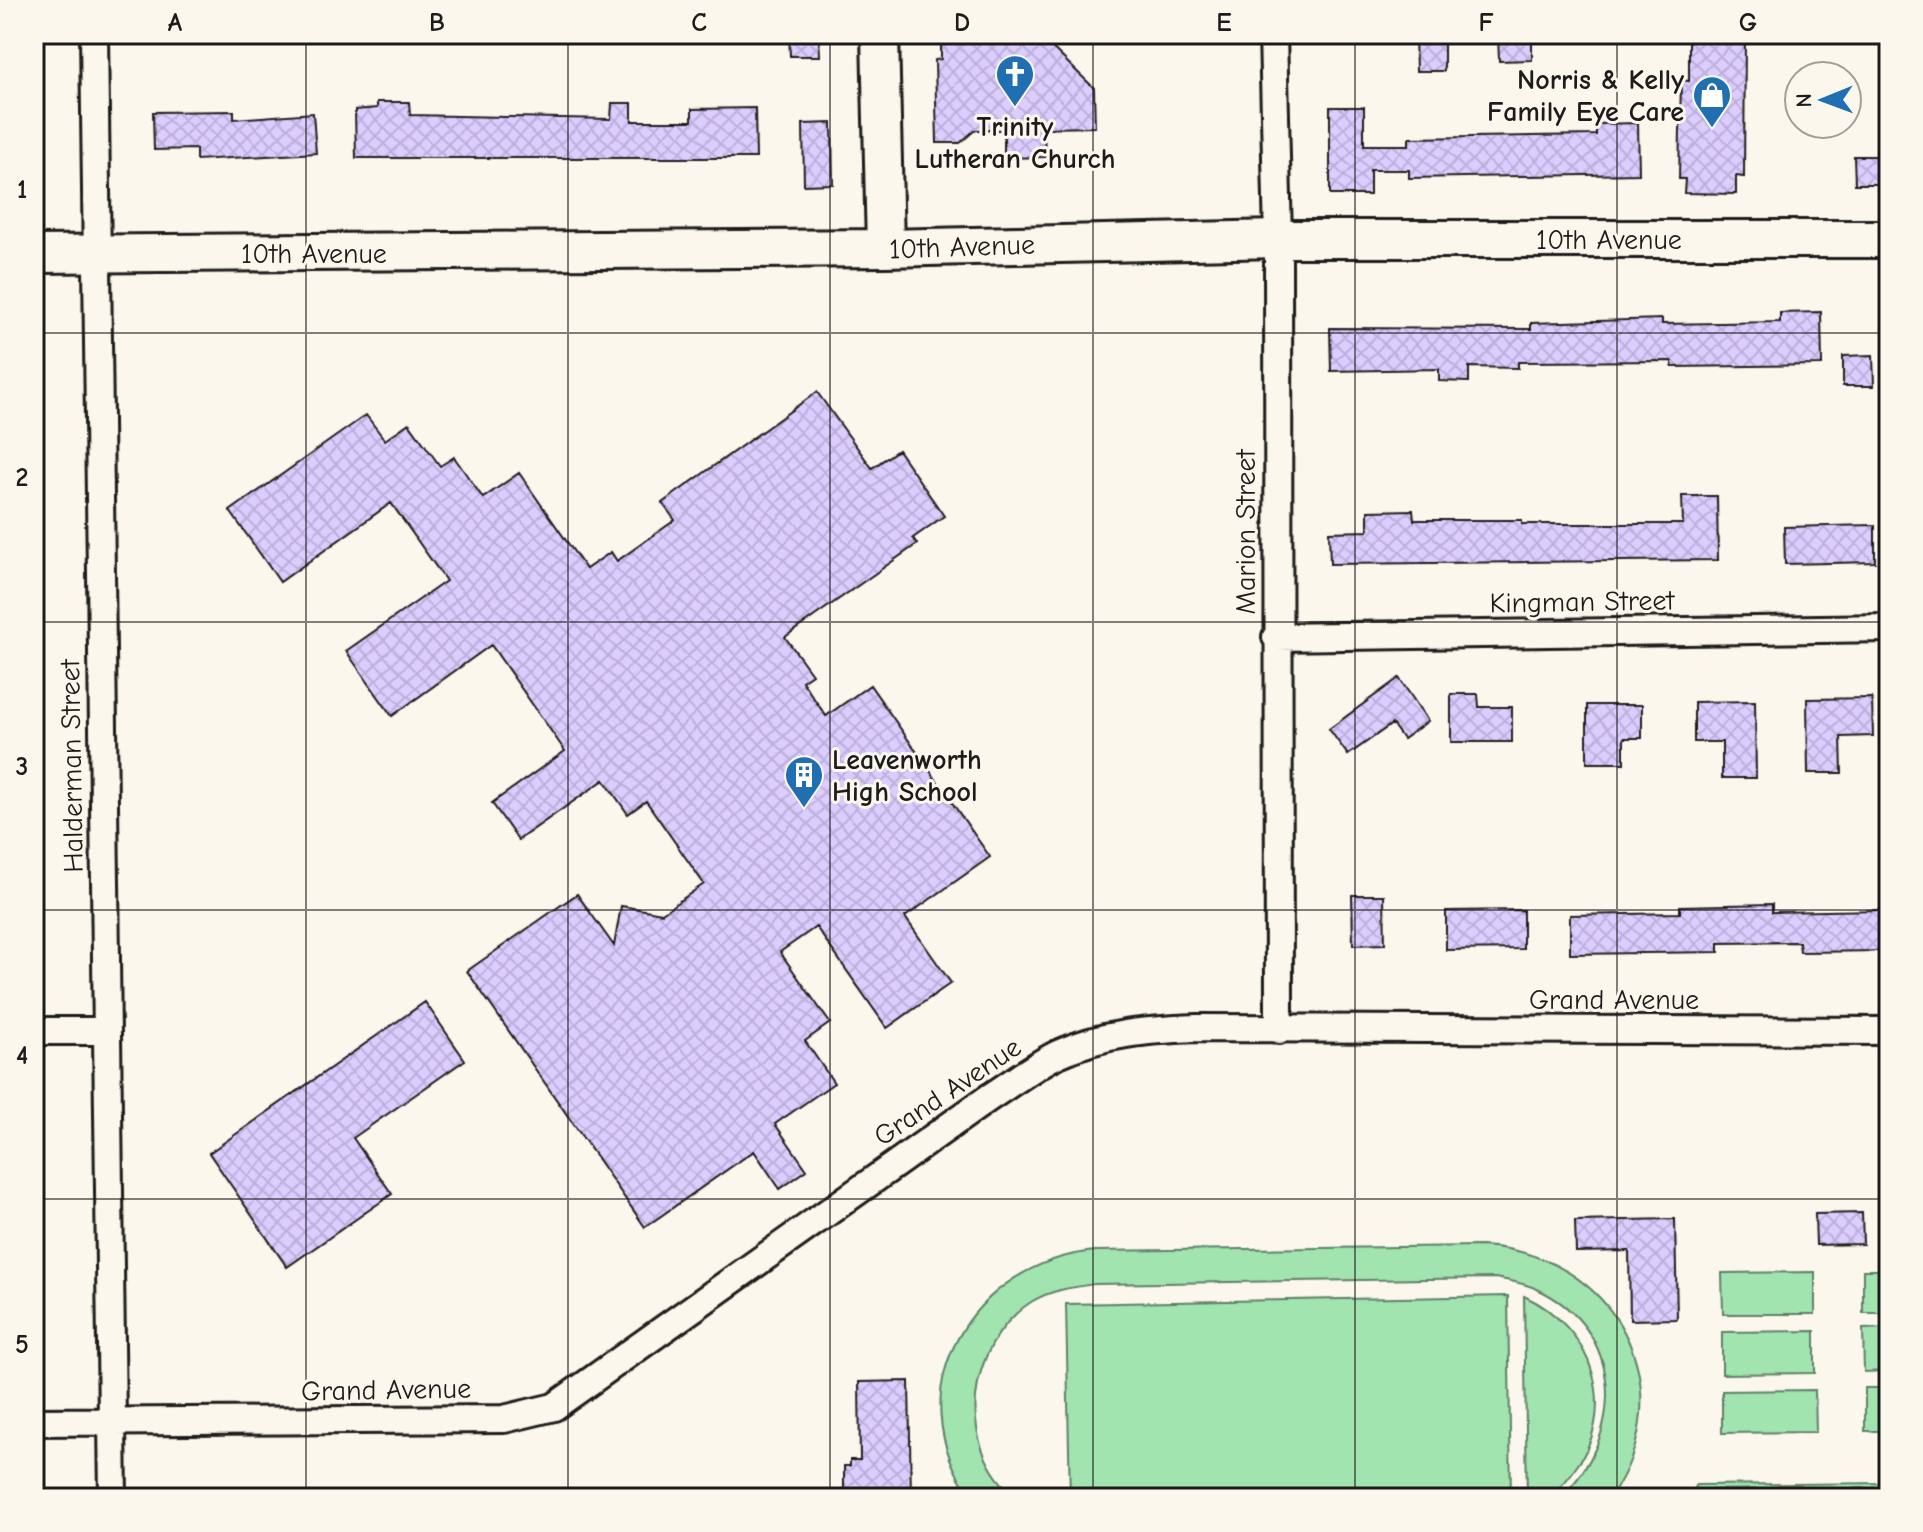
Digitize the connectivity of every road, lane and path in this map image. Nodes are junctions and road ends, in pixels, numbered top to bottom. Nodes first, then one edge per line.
1 (94, 34) edge
2 (880, 34) edge
3 (1273, 34) edge
4 (1278, 239) junction
5 (1889, 239) edge
6 (885, 248) junction
7 (34, 254) edge
8 (95, 254) junction
9 (1889, 628) edge
10 (1276, 637) junction
11 (1279, 1030) junction
12 (34, 1031) edge
13 (107, 1031) junction
14 (1889, 1031) edge
15 (34, 1422) edge
16 (111, 1424) junction
17 (113, 1498) edge

1 - 8 street, Halderman Street
2 - 6 street
3 - 4 street, Marion Street
4 - 5 street, 10th Avenue
4 - 6 street, 10th Avenue
4 - 10 street, Marion Street
6 - 8 street, 10th Avenue
7 - 8 street, 10th Avenue
8 - 13 street, Halderman Street
9 - 10 street, Kingman Street
10 - 11 street, Marion Street
11 - 14 street, Grand Avenue
11 - 16 street, Grand Avenue
12 - 13 street
13 - 16 street, Halderman Street
15 - 16 street, Grand Avenue
16 - 17 street, Halderman Street

